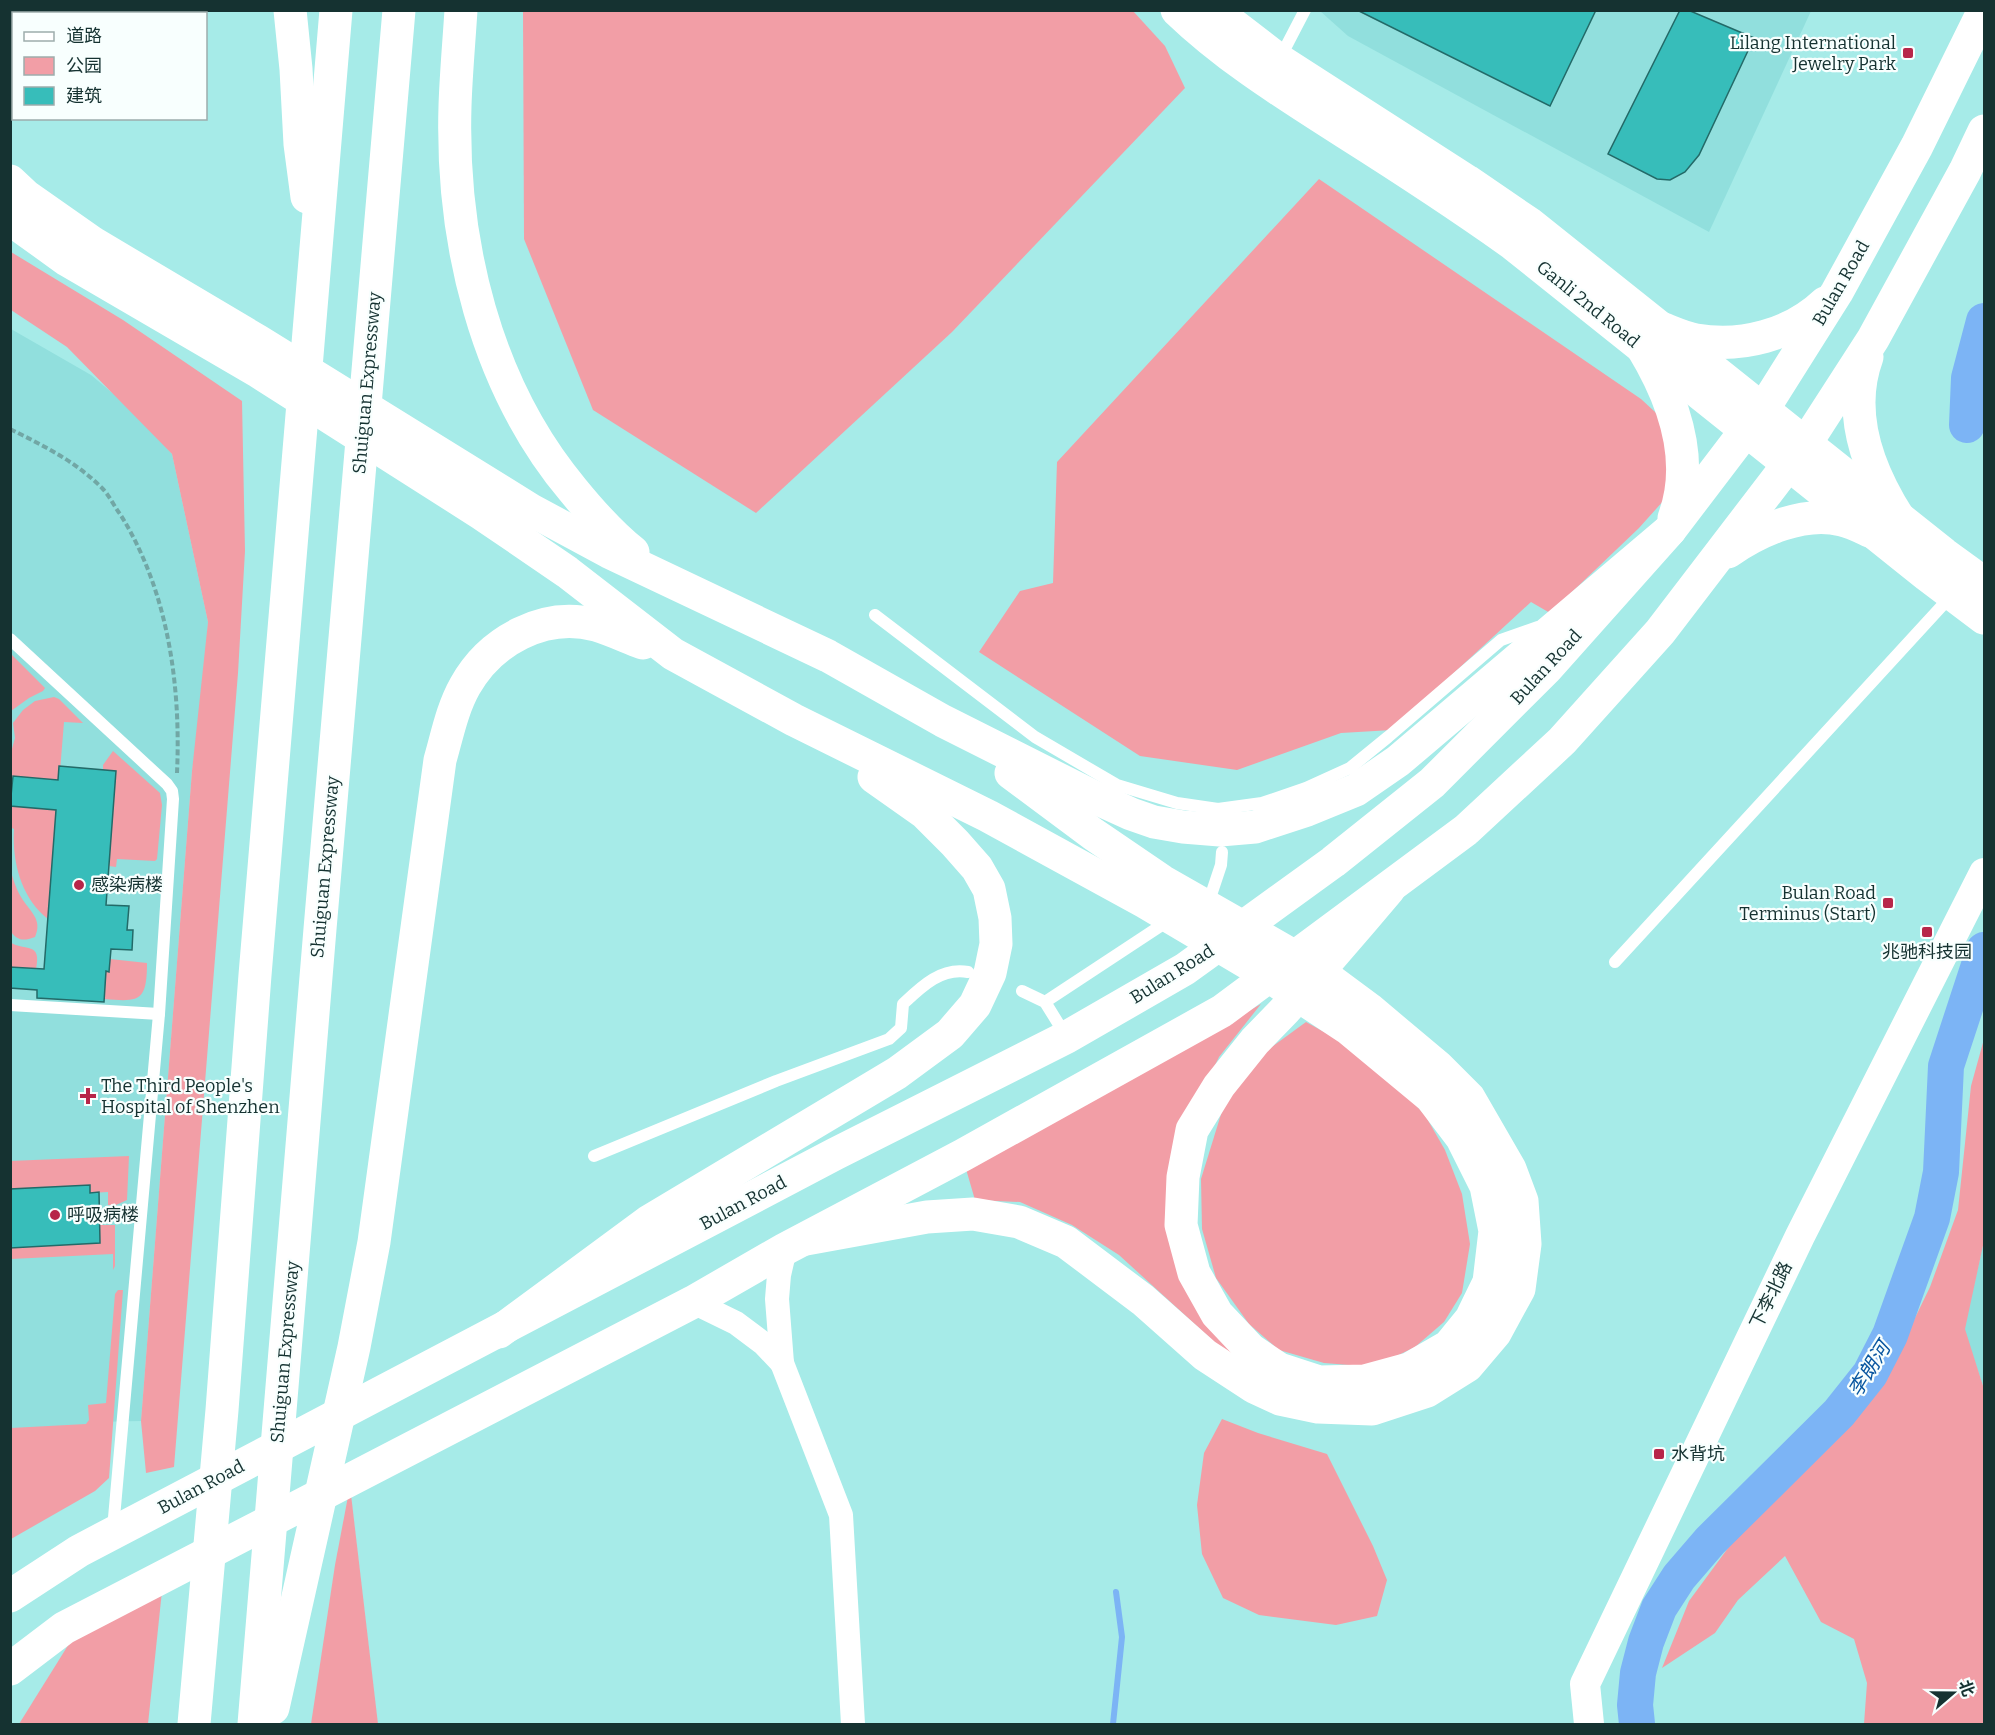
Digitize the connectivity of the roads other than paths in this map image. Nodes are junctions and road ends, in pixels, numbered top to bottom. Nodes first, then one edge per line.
1 (290, 10) edge
2 (336, 10) edge
3 (399, 10) edge
4 (461, 10) edge
5 (1177, 10) edge
6 (1214, 10) edge
7 (1305, 10) edge
8 (1984, 10) edge
9 (1280, 60) junction
10 (1984, 131) edge
11 (10, 181) edge
12 (10, 219) edge
13 (315, 256) junction
14 (1837, 292) junction
15 (1651, 338) junction
16 (1873, 339) junction
17 (1754, 420) junction
18 (1796, 454) junction
19 (1886, 526) junction
20 (1670, 530) junction
21 (1714, 562) junction
22 (1984, 583) edge
23 (689, 590) junction
24 (1952, 594) junction
25 (875, 615) dead end
26 (1568, 616) junction
27 (1984, 618) edge
28 (10, 639) edge
29 (673, 654) junction
30 (794, 720) junction
31 (943, 721) junction
32 (1222, 852) dead end
33 (1984, 873) edge
34 (1389, 889) junction
35 (1154, 891) junction
36 (1615, 962) dead end
37 (968, 972) dead end
38 (1022, 991) dead end
39 (1045, 1002) junction
40 (10, 1005) edge
41 (159, 1014) junction
42 (1359, 1019) junction
43 (1067, 1037) junction
44 (594, 1156) dead end
45 (795, 1244) junction
46 (693, 1302) junction
47 (499, 1332) junction
48 (782, 1363) junction
49 (112, 1534) junction
50 (42, 1574) junction
51 (10, 1596) edge
52 (10, 1614) edge
53 (10, 1669) edge
54 (194, 1725) edge
55 (254, 1725) edge
56 (269, 1725) edge
57 (854, 1725) edge
58 (1589, 1725) edge

1 - 13 main road
2 - 13 main road
3 - 55 main road, Shuiguan Expressway
4 - 23 main road
5 - 15 main road, Ganli 2nd Road
6 - 9 main road, Ganli 2nd Road
7 - 9 lane
8 - 14 main road, Bulan Road
9 - 15 main road, Ganli 2nd Road
10 - 16 main road
11 - 23 main road
12 - 29 main road
13 - 54 main road
14 - 15 main road
14 - 17 main road, Bulan Road
15 - 17 main road, Ganli 2nd Road
15 - 20 main road
16 - 18 main road
16 - 19 main road
17 - 18 main road, Ganli 2nd Road
17 - 20 main road, Bulan Road
18 - 19 main road, Ganli 2nd Road
18 - 21 main road
19 - 21 main road
19 - 22 main road, Ganli 2nd Road
19 - 24 main road, Ganli 2nd Road
20 - 26 main road
20 - 43 main road, Bulan Road
21 - 34 main road
23 - 31 main road
24 - 27 main road, Ganli 2nd Road
24 - 36 lane
25 - 26 lane
26 - 31 main road
28 - 41 lane
29 - 30 main road
29 - 56 main road
30 - 35 main road
30 - 47 main road
31 - 35 main road
32 - 39 lane
33 - 58 street, 下李北路
34 - 42 main road
34 - 45 main road
35 - 42 main road
37 - 44 lane
38 - 39 lane
39 - 43 lane
40 - 41 lane
41 - 49 lane
42 - 45 main road
43 - 47 main road, Bulan Road
45 - 46 main road
45 - 48 street
46 - 48 street
46 - 53 main road
47 - 49 main road, Bulan Road
48 - 57 street
49 - 50 main road, Bulan Road
50 - 51 main road, Bulan Road
50 - 52 main road, Bulan Road

